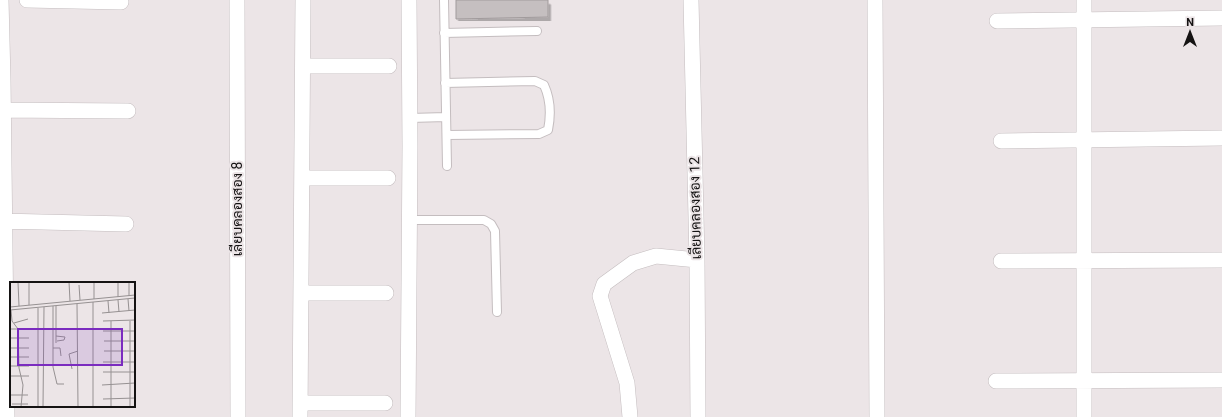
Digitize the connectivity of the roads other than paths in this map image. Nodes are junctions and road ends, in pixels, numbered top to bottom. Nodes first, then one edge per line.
1 (1, 0) edge
2 (26, 0) edge
3 (237, 0) edge
4 (303, 0) edge
5 (409, 0) edge
6 (444, 0) edge
7 (691, 0) edge
8 (875, 0) edge
9 (1084, 0) edge
10 (121, 2) dead end
11 (1222, 18) edge
12 (997, 21) dead end
13 (1084, 21) junction
14 (537, 30) dead end
15 (444, 33) junction
16 (303, 66) junction
17 (389, 66) dead end
18 (445, 83) junction
19 (2, 110) edge
20 (128, 111) dead end
21 (446, 117) junction
22 (410, 118) junction
23 (446, 135) junction
24 (1222, 138) edge
25 (1084, 139) junction
26 (1001, 141) dead end
27 (447, 166) dead end
28 (302, 178) junction
29 (388, 178) dead end
30 (410, 220) junction
31 (2, 221) edge
32 (126, 224) dead end
33 (697, 260) junction
34 (1084, 260) junction
35 (1222, 260) edge
36 (1001, 261) dead end
37 (301, 293) junction
38 (386, 293) dead end
39 (497, 312) dead end
40 (6, 329) edge
41 (1222, 380) edge
42 (996, 381) dead end
43 (1084, 381) junction
44 (386, 403) dead end
45 (300, 410) edge
46 (7, 417) edge
47 (238, 417) edge
48 (408, 417) edge
49 (630, 417) edge
50 (698, 417) edge
51 (877, 417) edge
52 (1084, 417) edge

1 - 19 street
2 - 10 street
3 - 47 street, เลียบคลองสอง 8
4 - 16 street
5 - 22 street
6 - 15 lane
7 - 33 street, เลียบคลองสอง 12
8 - 51 street
9 - 13 street
11 - 13 street
12 - 13 street
13 - 25 street
14 - 15 lane
15 - 18 lane
16 - 17 street
16 - 28 street
18 - 21 lane
18 - 23 lane
19 - 20 street
19 - 31 street
21 - 22 lane
21 - 23 lane
22 - 30 street
23 - 27 lane
24 - 25 street
25 - 26 street
25 - 34 street
28 - 29 street
28 - 37 street
30 - 39 lane
30 - 48 street
31 - 32 street
31 - 40 street
33 - 49 street
33 - 50 street, เลียบคลองสอง 12
34 - 35 street
34 - 36 street
34 - 43 street
37 - 38 street
37 - 45 street
40 - 46 street
41 - 43 street
42 - 43 street
43 - 52 street
44 - 45 street

